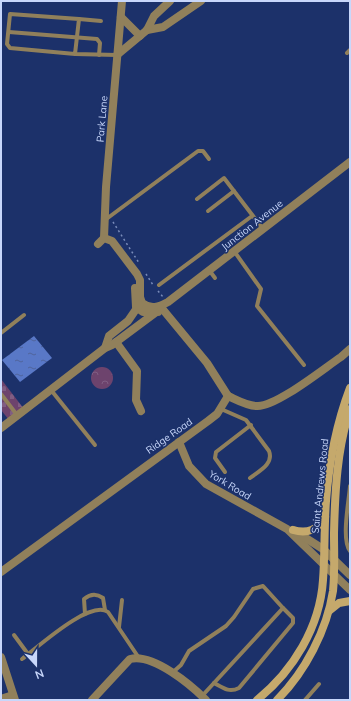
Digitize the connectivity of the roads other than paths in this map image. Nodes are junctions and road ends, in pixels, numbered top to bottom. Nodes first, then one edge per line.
1 (122, 1) edge
2 (170, 1) edge
3 (201, 1) edge
4 (121, 17) junction
5 (79, 19) junction
6 (101, 21) dead end
7 (147, 30) junction
8 (9, 32) junction
9 (140, 36) junction
10 (77, 37) junction
11 (75, 54) junction
12 (99, 55) junction
13 (117, 55) junction
14 (209, 159) dead end
15 (350, 162) edge
16 (234, 191) junction
17 (196, 199) dead end
18 (208, 211) dead end
19 (252, 216) junction
20 (107, 219) junction
21 (263, 229) junction
22 (104, 238) junction
23 (234, 251) junction
24 (209, 270) junction
25 (215, 278) dead end
26 (159, 285) dead end
27 (139, 305) junction
28 (162, 307) junction
29 (24, 315) dead end
30 (1, 333) edge
31 (116, 342) junction
32 (105, 348) junction
33 (350, 349) edge
34 (304, 365) dead end
35 (350, 388) edge
36 (51, 390) junction
37 (1, 394) edge
38 (228, 396) junction
39 (221, 409) junction
40 (350, 410) edge
41 (141, 411) dead end
42 (17, 415) junction
43 (251, 425) junction
44 (1, 428) edge
45 (179, 442) junction
46 (95, 445) dead end
47 (225, 472) dead end
48 (250, 478) dead end
49 (350, 486) edge
50 (325, 516) junction
51 (290, 530) junction
52 (323, 549) junction
53 (350, 551) edge
54 (334, 558) junction
55 (324, 565) junction
56 (1, 572) edge
57 (334, 575) junction
58 (350, 575) edge
59 (350, 590) edge
60 (122, 600) dead end
61 (350, 601) edge
62 (283, 608) junction
63 (106, 610) junction
64 (329, 611) junction
65 (85, 614) junction
66 (119, 627) junction
67 (14, 635) dead end
68 (28, 654) junction
69 (1, 657) edge
70 (138, 658) junction
71 (22, 659) dead end
72 (172, 673) junction
73 (214, 683) junction
74 (319, 684) dead end
75 (14, 698) edge
76 (204, 698) edge
77 (1, 699) edge
78 (92, 700) edge
79 (257, 700) edge
80 (277, 700) edge
81 (305, 700) edge

1 - 4 street, Park Lane
2 - 7 street
3 - 7 street
4 - 9 street
4 - 13 street, Park Lane
5 - 6 lane
5 - 8 lane
5 - 10 lane
7 - 9 street
8 - 10 lane
8 - 11 lane
9 - 13 street
10 - 11 lane
10 - 12 lane
11 - 12 lane
12 - 13 lane
13 - 20 street, Park Lane
14 - 20 lane
15 - 21 street, Junction Avenue
16 - 17 lane
16 - 18 lane
16 - 19 lane
19 - 21 lane
19 - 26 lane
20 - 22 street, Park Lane
21 - 23 street, Junction Avenue
22 - 27 street
22 - 27 street
23 - 24 street, Junction Avenue
23 - 34 lane
24 - 25 lane
24 - 28 street, Junction Avenue
27 - 28 street
27 - 32 street, Junction Avenue
28 - 31 street, Junction Avenue
28 - 38 street
29 - 30 lane
31 - 32 street, Junction Avenue
31 - 41 street
32 - 36 street, Junction Avenue
33 - 38 street
35 - 50 main road, Saint Andrews Road
36 - 42 street, Junction Avenue
36 - 46 lane
37 - 42 lane
38 - 39 street, Ridge Road
39 - 43 lane
39 - 45 street, Ridge Road
40 - 54 main road, Saint Andrews Road
42 - 44 street, Junction Avenue
43 - 47 lane
43 - 48 lane
45 - 51 street, York Road
45 - 56 street, Ridge Road
49 - 53 lane
50 - 51 main road
50 - 52 main road, Saint Andrews Road
51 - 52 street, York Road
51 - 55 street, York Road
52 - 54 street, York Road
52 - 55 main road, Saint Andrews Road
54 - 57 main road, Saint Andrews Road
54 - 58 street, York Road
55 - 57 street, York Road
55 - 79 main road, Saint Andrews Road
57 - 59 street, York Road
57 - 64 main road, Saint Andrews Road
60 - 66 lane
61 - 64 main road
62 - 72 lane
62 - 73 lane
62 - 73 lane
63 - 65 lane
63 - 65 lane
63 - 66 lane
64 - 80 main road, Saint Andrews Road
65 - 68 lane
66 - 70 lane
67 - 68 lane
68 - 71 lane
69 - 75 street
70 - 72 street
70 - 78 street
72 - 76 street
73 - 76 lane
74 - 81 lane
75 - 77 street

